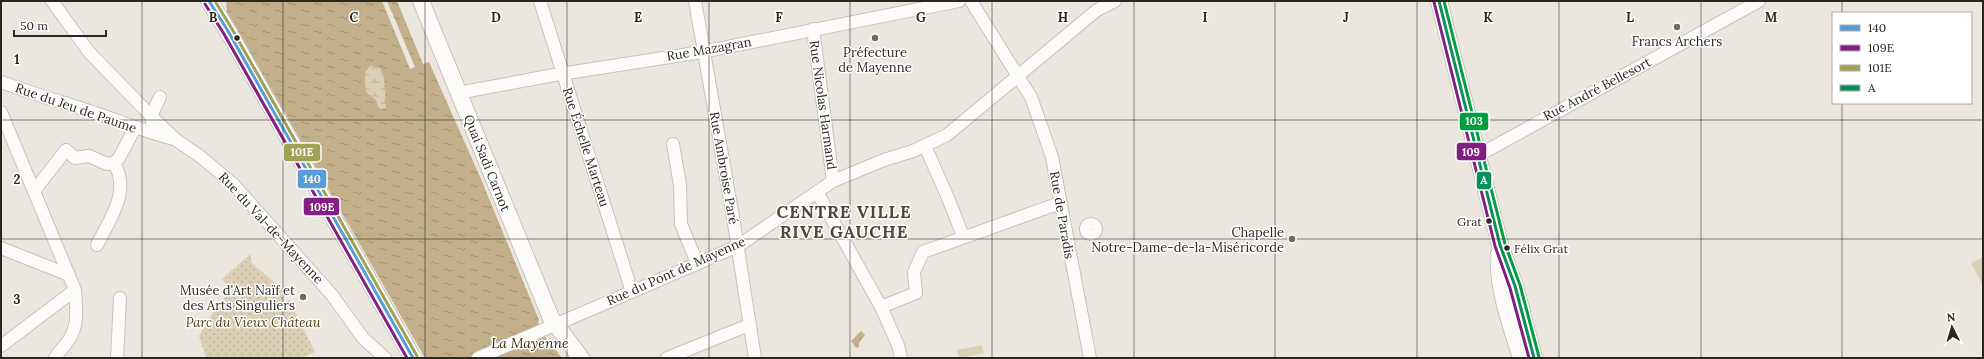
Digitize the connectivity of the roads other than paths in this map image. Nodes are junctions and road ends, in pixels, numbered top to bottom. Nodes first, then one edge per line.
1 (52, 1) edge
2 (209, 1) edge
3 (421, 1) edge
4 (540, 1) edge
5 (694, 1) edge
6 (959, 1) edge
7 (970, 1) edge
8 (1115, 1) edge
9 (1439, 1) edge
10 (1759, 1) edge
11 (813, 29) junction
12 (702, 52) junction
13 (563, 73) junction
14 (1019, 77) junction
15 (1, 82) edge
16 (458, 93) junction
17 (160, 97) dead end
18 (1, 112) edge
19 (151, 116) junction
20 (135, 128) junction
21 (151, 133) junction
22 (176, 140) junction
23 (673, 144) dead end
24 (925, 146) junction
25 (1477, 154) junction
26 (114, 163) junction
27 (833, 181) junction
28 (34, 191) junction
29 (817, 192) junction
30 (1060, 203) junction
31 (1086, 229) dead end
32 (1067, 234) junction
33 (963, 236) junction
34 (97, 245) dead end
35 (1500, 245) junction
36 (738, 246) junction
37 (5, 250) edge
38 (698, 263) junction
39 (69, 275) junction
40 (75, 290) junction
41 (632, 292) junction
42 (120, 298) dead end
43 (881, 307) junction
44 (554, 324) junction
45 (749, 325) junction
46 (1, 346) edge
47 (412, 356) edge
48 (55, 358) edge
49 (117, 358) edge
50 (385, 358) edge
51 (478, 358) edge
52 (581, 358) edge
53 (667, 358) edge
54 (755, 358) edge
55 (901, 358) edge
56 (1090, 358) edge
57 (1521, 358) edge
58 (1534, 358) edge

1 - 19 street, Rue du Val-de-Mayenne
2 - 47 street
3 - 16 street, Quai Sadi Carnot
4 - 13 street, Rue Échelle Marteau
5 - 12 street, Rue Ambroise Paré
6 - 11 street, Rue Mazagran
7 - 14 street, Rue de Paradis
8 - 14 street, Rue du Pont de Mayenne
9 - 25 street
10 - 25 street, Rue André Bellesort
11 - 12 street, Rue Mazagran
11 - 27 street, Rue Nicolas Harmand
12 - 13 street, Rue Mazagran
12 - 36 street, Rue Ambroise Paré
13 - 16 street, Rue Mazagran
13 - 41 street, Rue Échelle Marteau
14 - 24 street, Rue du Pont de Mayenne
14 - 30 street, Rue de Paradis
15 - 20 street, Rue du Jeu de Paume
16 - 44 street, Quai Sadi Carnot
17 - 19 street
18 - 28 street
19 - 21 street, Rue du Jeu de Paume
19 - 22 street, Rue du Val-de-Mayenne
20 - 21 street, Rue du Jeu de Paume
20 - 26 street
21 - 22 street, Rue du Jeu de Paume
22 - 50 street, Rue du Val-de-Mayenne
23 - 38 street
24 - 27 street, Rue du Pont de Mayenne
24 - 33 street
25 - 35 street
26 - 28 street
26 - 34 street
27 - 29 street, Rue du Pont de Mayenne
28 - 39 street
29 - 36 street, Rue du Pont de Mayenne
29 - 43 street
30 - 32 street, Rue de Paradis
30 - 33 street
31 - 32 street
32 - 56 street, Rue de Paradis
33 - 43 street
35 - 57 street
35 - 58 street
36 - 38 street, Rue du Pont de Mayenne
36 - 45 street, Rue Ambroise Paré
37 - 39 street
38 - 41 street, Rue du Pont de Mayenne
39 - 40 street
40 - 46 street
40 - 48 street
41 - 44 street, Rue du Pont de Mayenne
42 - 49 street
43 - 55 street
44 - 51 street, Rue du Pont de Mayenne
44 - 52 street, Quai Sadi Carnot
45 - 53 street
45 - 54 street, Rue Ambroise Paré

